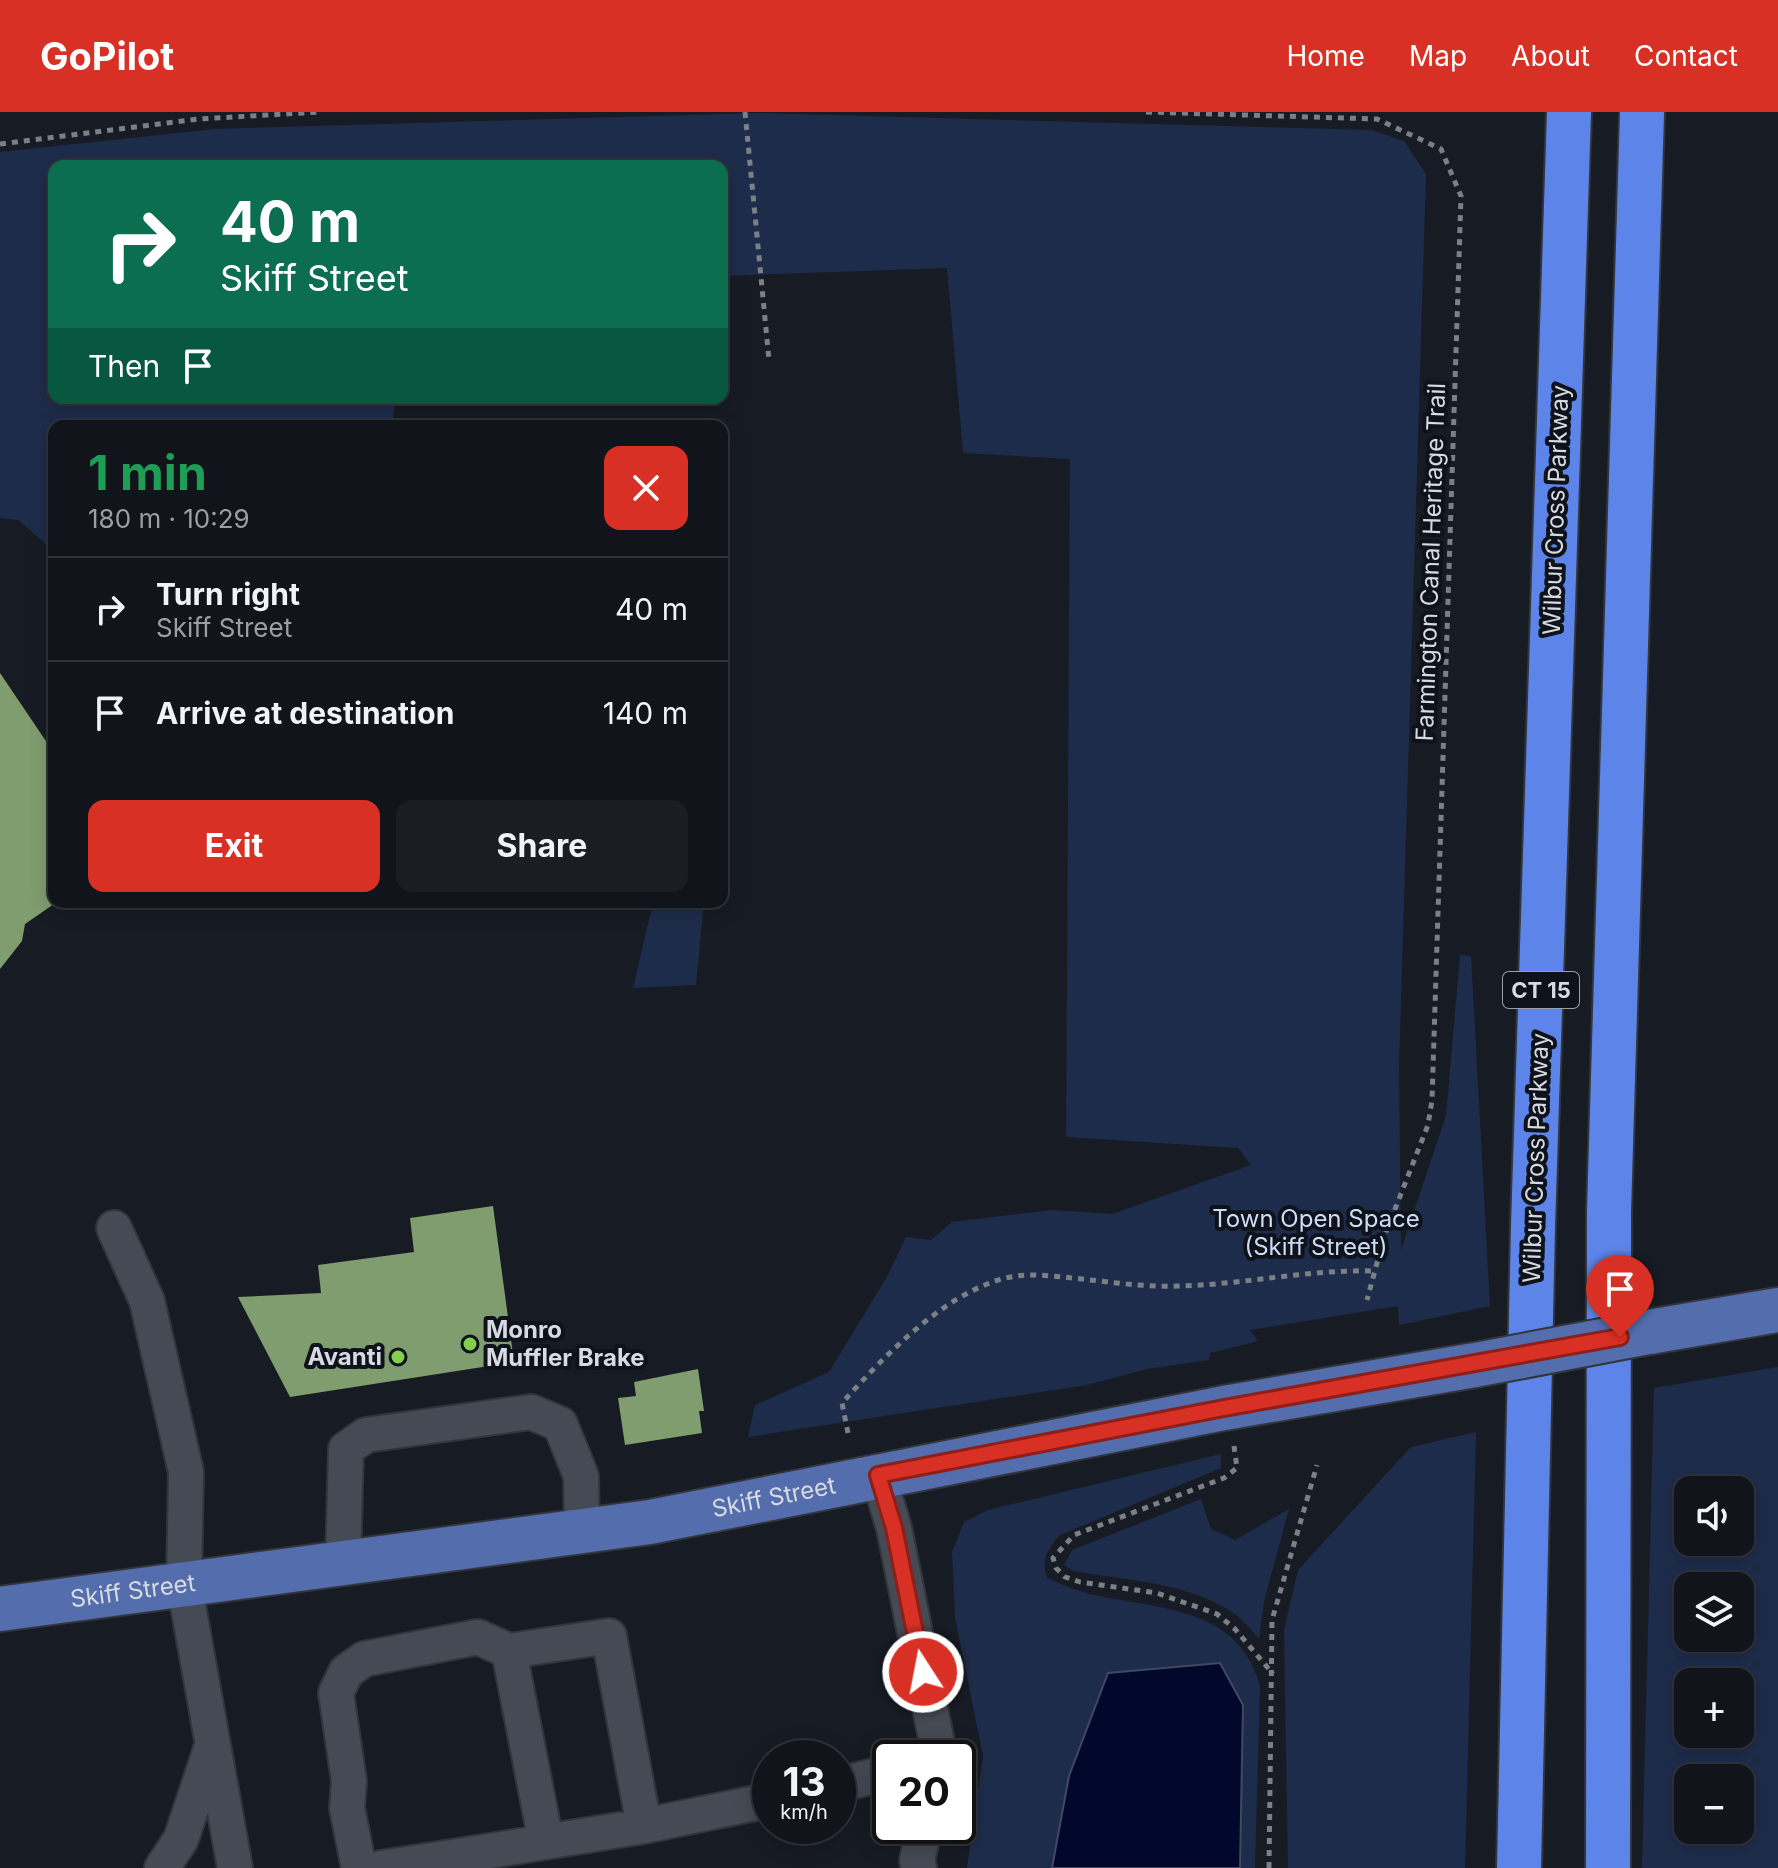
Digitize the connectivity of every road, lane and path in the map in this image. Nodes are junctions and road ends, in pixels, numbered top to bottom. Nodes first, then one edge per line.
1 (320, 112) edge
2 (745, 112) edge
3 (1146, 112) edge
4 (1569, 112) edge
5 (1642, 112) edge
6 (0, 144) edge
7 (769, 360) dead end
8 (114, 1228) dead end
9 (1376, 1271) junction
10 (1367, 1300) dead end
11 (1778, 1310) edge
12 (848, 1433) dead end
13 (1234, 1446) dead end
14 (1317, 1465) dead end
15 (878, 1475) junction
16 (582, 1532) junction
17 (343, 1564) junction
18 (184, 1583) junction
19 (0, 1609) edge
20 (509, 1651) junction
21 (1273, 1674) junction
22 (936, 1740) edge
23 (212, 1745) junction
24 (752, 1804) edge
25 (644, 1826) junction
26 (546, 1842) junction
27 (922, 1844) edge
28 (454, 1862) edge
29 (162, 1868) edge
30 (235, 1868) edge
31 (359, 1868) edge
32 (381, 1868) edge
33 (919, 1868) edge
34 (1269, 1868) edge
35 (1519, 1868) edge
36 (1608, 1868) edge

1 - 6 path
2 - 7 path
3 - 9 path, Farmington Canal Heritage Trail
4 - 35 highway, Wilbur Cross Parkway / CT 15
5 - 36 highway, CT 15
8 - 18 lane
9 - 10 path, Farmington Canal Heritage Trail
9 - 12 path
11 - 15 main road, Skiff Street, bridge
13 - 21 path
14 - 21 path
15 - 16 main road, Skiff Street
15 - 22 lane
16 - 17 main road, Skiff Street
16 - 17 lane
17 - 18 main road, Skiff Street
18 - 19 main road, Skiff Street
18 - 23 lane
20 - 25 lane
20 - 26 lane
20 - 31 lane
21 - 34 path
23 - 29 lane
23 - 30 lane
24 - 25 lane
25 - 26 lane
26 - 28 lane
27 - 33 lane
28 - 32 lane

